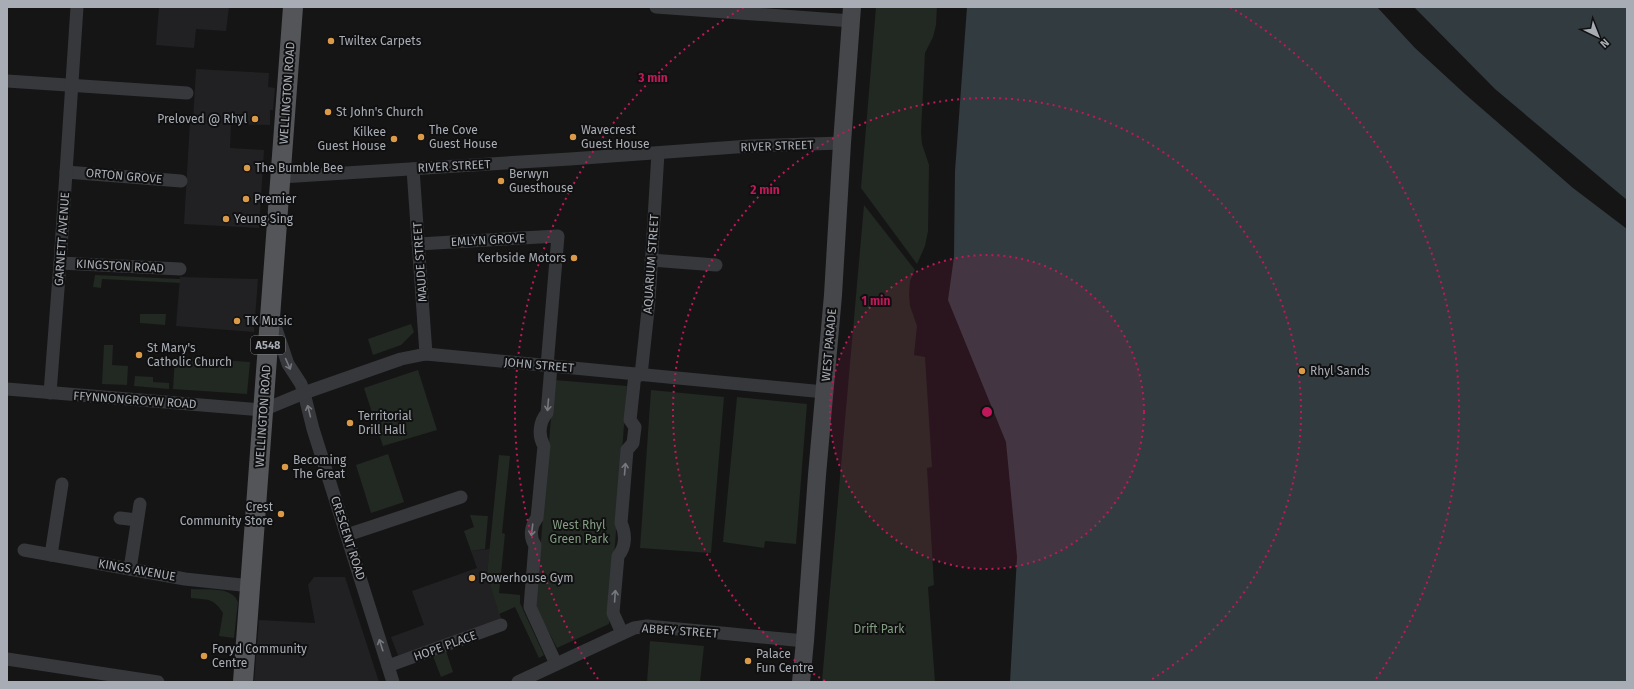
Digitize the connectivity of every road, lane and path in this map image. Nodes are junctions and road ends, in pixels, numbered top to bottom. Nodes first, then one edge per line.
1 (77, 7) edge
2 (293, 7) edge
3 (656, 7) edge
4 (694, 8) edge
5 (852, 14) edge
6 (7, 81) edge
7 (71, 84) junction
8 (187, 93) dead end
9 (842, 143) junction
10 (658, 153) junction
11 (413, 169) junction
12 (66, 172) junction
13 (281, 177) junction
14 (181, 181) dead end
15 (418, 244) junction
16 (651, 260) junction
17 (60, 263) junction
18 (716, 265) dead end
19 (180, 269) dead end
20 (271, 314) junction
21 (426, 354) junction
22 (549, 366) junction
23 (638, 374) junction
24 (7, 390) edge
25 (824, 392) junction
26 (50, 393) junction
27 (304, 393) junction
28 (263, 410) junction
29 (62, 484) dead end
30 (461, 497) dead end
31 (140, 504) dead end
32 (120, 518) dead end
33 (137, 520) junction
34 (347, 535) junction
35 (24, 550) dead end
36 (51, 555) junction
37 (130, 569) junction
38 (251, 586) junction
39 (501, 625) dead end
40 (622, 633) junction
41 (805, 641) junction
42 (7, 659) edge
43 (556, 664) junction
44 (388, 666) junction
45 (158, 682) edge
46 (243, 682) edge
47 (393, 682) edge
48 (518, 682) edge
49 (801, 682) edge

1 - 7 street, GARNETT AVENUE
2 - 13 main road, WELLINGTON ROAD / A548
3 - 4 street
4 - 5 street
5 - 9 main road, WEST PARADE
6 - 7 street
7 - 8 street
7 - 12 street, GARNETT AVENUE
9 - 10 street, RIVER STREET
9 - 25 main road, WEST PARADE
10 - 11 street, RIVER STREET
10 - 16 street, AQUARIUM STREET
11 - 13 street, RIVER STREET
11 - 15 street, MAUDE STREET
12 - 14 street, ORTON GROVE
12 - 17 street, GARNETT AVENUE
13 - 20 main road, WELLINGTON ROAD / A548
15 - 21 street, MAUDE STREET
15 - 22 street, EMLYN GROVE
16 - 18 street
16 - 23 street, AQUARIUM STREET
17 - 19 street, KINGSTON ROAD
17 - 26 street, GARNETT AVENUE
20 -> 27 street, CRESCENT ROAD
20 - 28 main road, WELLINGTON ROAD / A548
21 - 22 street, JOHN STREET
21 - 27 street, JOHN STREET
22 - 23 street, JOHN STREET
22 -> 43 street
23 - 25 street, JOHN STREET
40 -> 23 street, AQUARIUM STREET
24 - 26 street, FFYNNONGROYW ROAD
25 - 41 main road, WEST PARADE
26 - 28 street, FFYNNONGROYW ROAD
27 - 28 street, JOHN STREET
34 -> 27 street, CRESCENT ROAD
28 - 38 main road, WELLINGTON ROAD / A548
29 - 36 street
30 - 34 street
31 - 33 street
32 - 33 street
33 - 37 street
44 -> 34 street, CRESCENT ROAD
35 - 36 street, KINGS AVENUE
36 - 37 street, KINGS AVENUE
37 - 38 street, KINGS AVENUE
38 - 46 main road, WELLINGTON ROAD / A548
39 - 44 street, HOPE PLACE
40 - 41 street, ABBEY STREET
40 - 43 street, ABBEY STREET
41 - 49 main road, WEST PARADE
42 - 45 street
43 - 48 street, ABBEY STREET
44 - 47 street, CRESCENT ROAD

